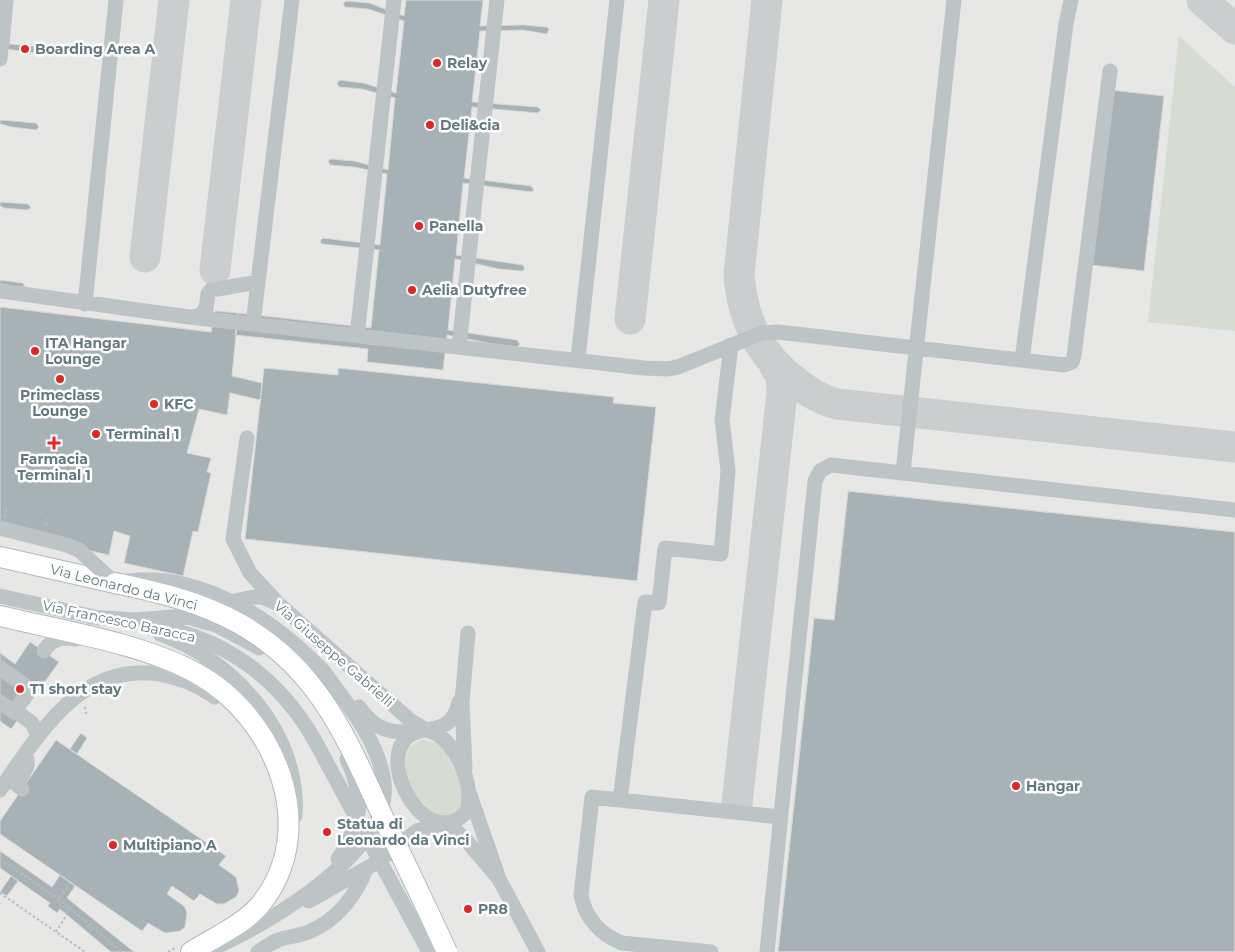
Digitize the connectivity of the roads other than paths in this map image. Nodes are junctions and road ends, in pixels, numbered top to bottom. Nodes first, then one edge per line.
1 (6, 0) edge
2 (116, 0) edge
3 (292, 0) edge
4 (394, 0) edge
5 (497, 0) edge
6 (617, 0) edge
7 (954, 0) edge
8 (1071, 0) edge
9 (1, 50) edge
10 (1110, 72) dead end
11 (258, 282) junction
12 (0, 291) edge
13 (84, 304) junction
14 (189, 317) junction
15 (253, 324) junction
16 (357, 336) junction
17 (731, 345) junction
18 (459, 346) junction
19 (916, 347) junction
20 (578, 359) junction
21 (1022, 360) junction
22 (247, 438) dead end
23 (903, 472) junction
24 (1235, 510) edge
25 (0, 528) edge
26 (0, 557) edge
27 (115, 582) junction
28 (0, 596) edge
29 (280, 605) junction
30 (0, 616) edge
31 (90, 617) junction
32 (192, 619) junction
33 (117, 622) junction
34 (468, 633) dead end
35 (97, 640) junction
36 (44, 651) dead end
37 (0, 668) edge
38 (464, 671) junction
39 (0, 702) edge
40 (358, 712) junction
41 (21, 715) dead end
42 (422, 730) junction
43 (38, 735) junction
44 (27, 750) junction
45 (274, 759) junction
46 (465, 778) junction
47 (3, 786) edge
48 (469, 793) junction
49 (620, 800) junction
50 (780, 817) junction
51 (441, 824) junction
52 (286, 856) junction
53 (366, 869) junction
54 (499, 879) junction
55 (313, 889) junction
56 (247, 926) junction
57 (185, 950) edge
58 (204, 952) edge
59 (211, 952) edge
60 (258, 952) edge
61 (429, 952) edge
62 (447, 952) edge
63 (538, 952) edge
64 (711, 952) edge
65 (767, 952) edge

1 - 9 street
2 - 13 street
3 - 11 street
4 - 16 street
5 - 18 street
6 - 20 street
7 - 19 street
8 - 21 street
10 - 21 street
11 - 14 street
11 - 15 street
12 - 13 street
13 - 14 street
14 - 15 street
15 - 16 street
16 - 18 street
17 - 19 street
17 - 20 street
17 - 49 street
18 - 20 street
19 - 21 street
19 - 23 street
22 - 29 street
23 - 24 street
23 - 50 street
25 - 27 street, bridge
26 - 27 main road, Via Leonardo da Vinci
27 - 40 street, bridge
27 - 62 main road, Via Leonardo da Vinci, bridge
28 - 31 street, Via Francesco Baracca
29 - 32 street, Via Giuseppe Gabrielli
29 - 42 street, Via Giuseppe Gabrielli
30 - 35 main road
31 - 32 street, Via Giuseppe Gabrielli
31 - 33 street, Via Francesco Baracca
32 - 55 street
33 - 52 street
33 - 61 street, Via Francesco Baracca, bridge
34 - 38 street
35 - 36 street
35 - 45 main road
37 - 39 street
38 - 42 street
38 - 46 street
40 - 42 street
40 - 55 street
41 - 43 street
42 - 46 street
42 - 51 street
43 - 44 street
43 - 45 street
44 - 47 street
44 - 47 street
45 - 52 main road
46 - 48 street
48 - 51 street
48 - 54 street
49 - 50 street
49 - 64 street
50 - 65 street
51 - 53 street
51 - 54 street
52 - 56 main road
53 - 56 street
53 - 60 street
54 - 63 street
55 - 56 street
56 - 57 main road
56 - 58 street
56 - 59 street

